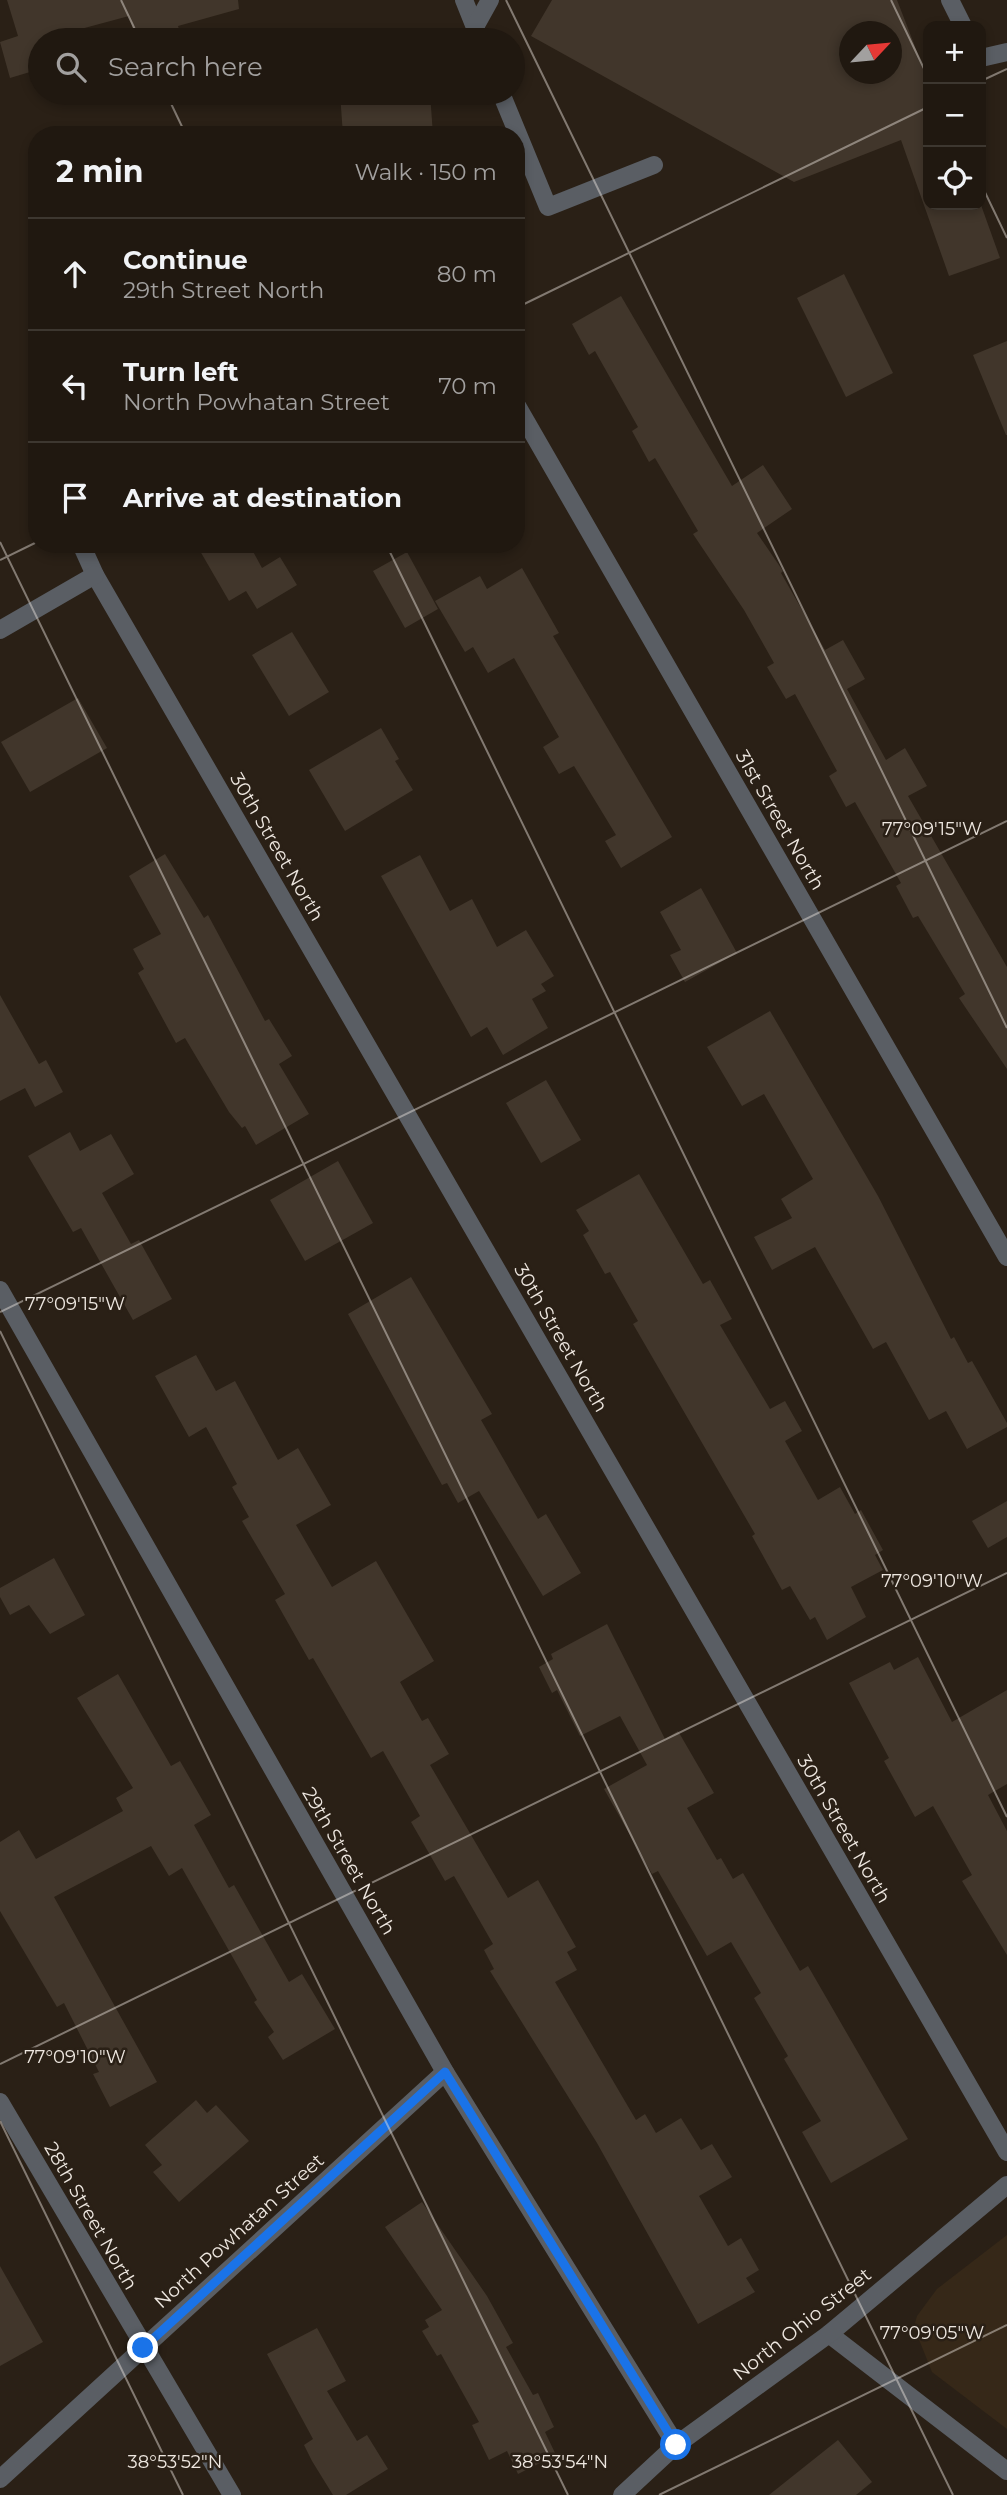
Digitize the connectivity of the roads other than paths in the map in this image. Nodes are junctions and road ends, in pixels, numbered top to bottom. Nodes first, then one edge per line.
1 (464, 0) edge
2 (490, 0) edge
3 (950, 0) edge
4 (960, 21) edge
5 (475, 28) edge
6 (479, 28) edge
7 (1007, 52) edge
8 (986, 57) edge
9 (506, 105) edge
10 (515, 126) edge
11 (525, 151) edge
12 (653, 165) dead end
13 (525, 420) edge
14 (85, 553) edge
15 (95, 575) junction
16 (0, 630) edge
17 (1007, 1257) edge
18 (0, 1290) edge
19 (445, 2072) junction
20 (0, 2102) edge
21 (1007, 2152) edge
22 (1007, 2185) edge
23 (829, 2334) junction
24 (143, 2348) junction
25 (676, 2445) junction
26 (1007, 2471) edge
27 (0, 2479) edge
28 (232, 2495) edge
29 (622, 2495) edge

1 - 5 street
2 - 6 street
3 - 4 street
7 - 8 street
9 - 10 street
11 - 12 street
13 - 17 street, 31st Street North
14 - 15 street, 30th Street North
15 - 16 street
15 - 21 street, 30th Street North
18 - 19 street, 29th Street North
19 - 24 street, North Powhatan Street
19 - 25 street, 29th Street North
20 - 24 street, 28th Street North
22 - 23 street, North Ohio Street
23 - 25 street, North Ohio Street
23 - 26 street
24 - 27 street, North Powhatan Street
24 - 28 street, 28th Street North
25 - 29 street, North Ohio Street

